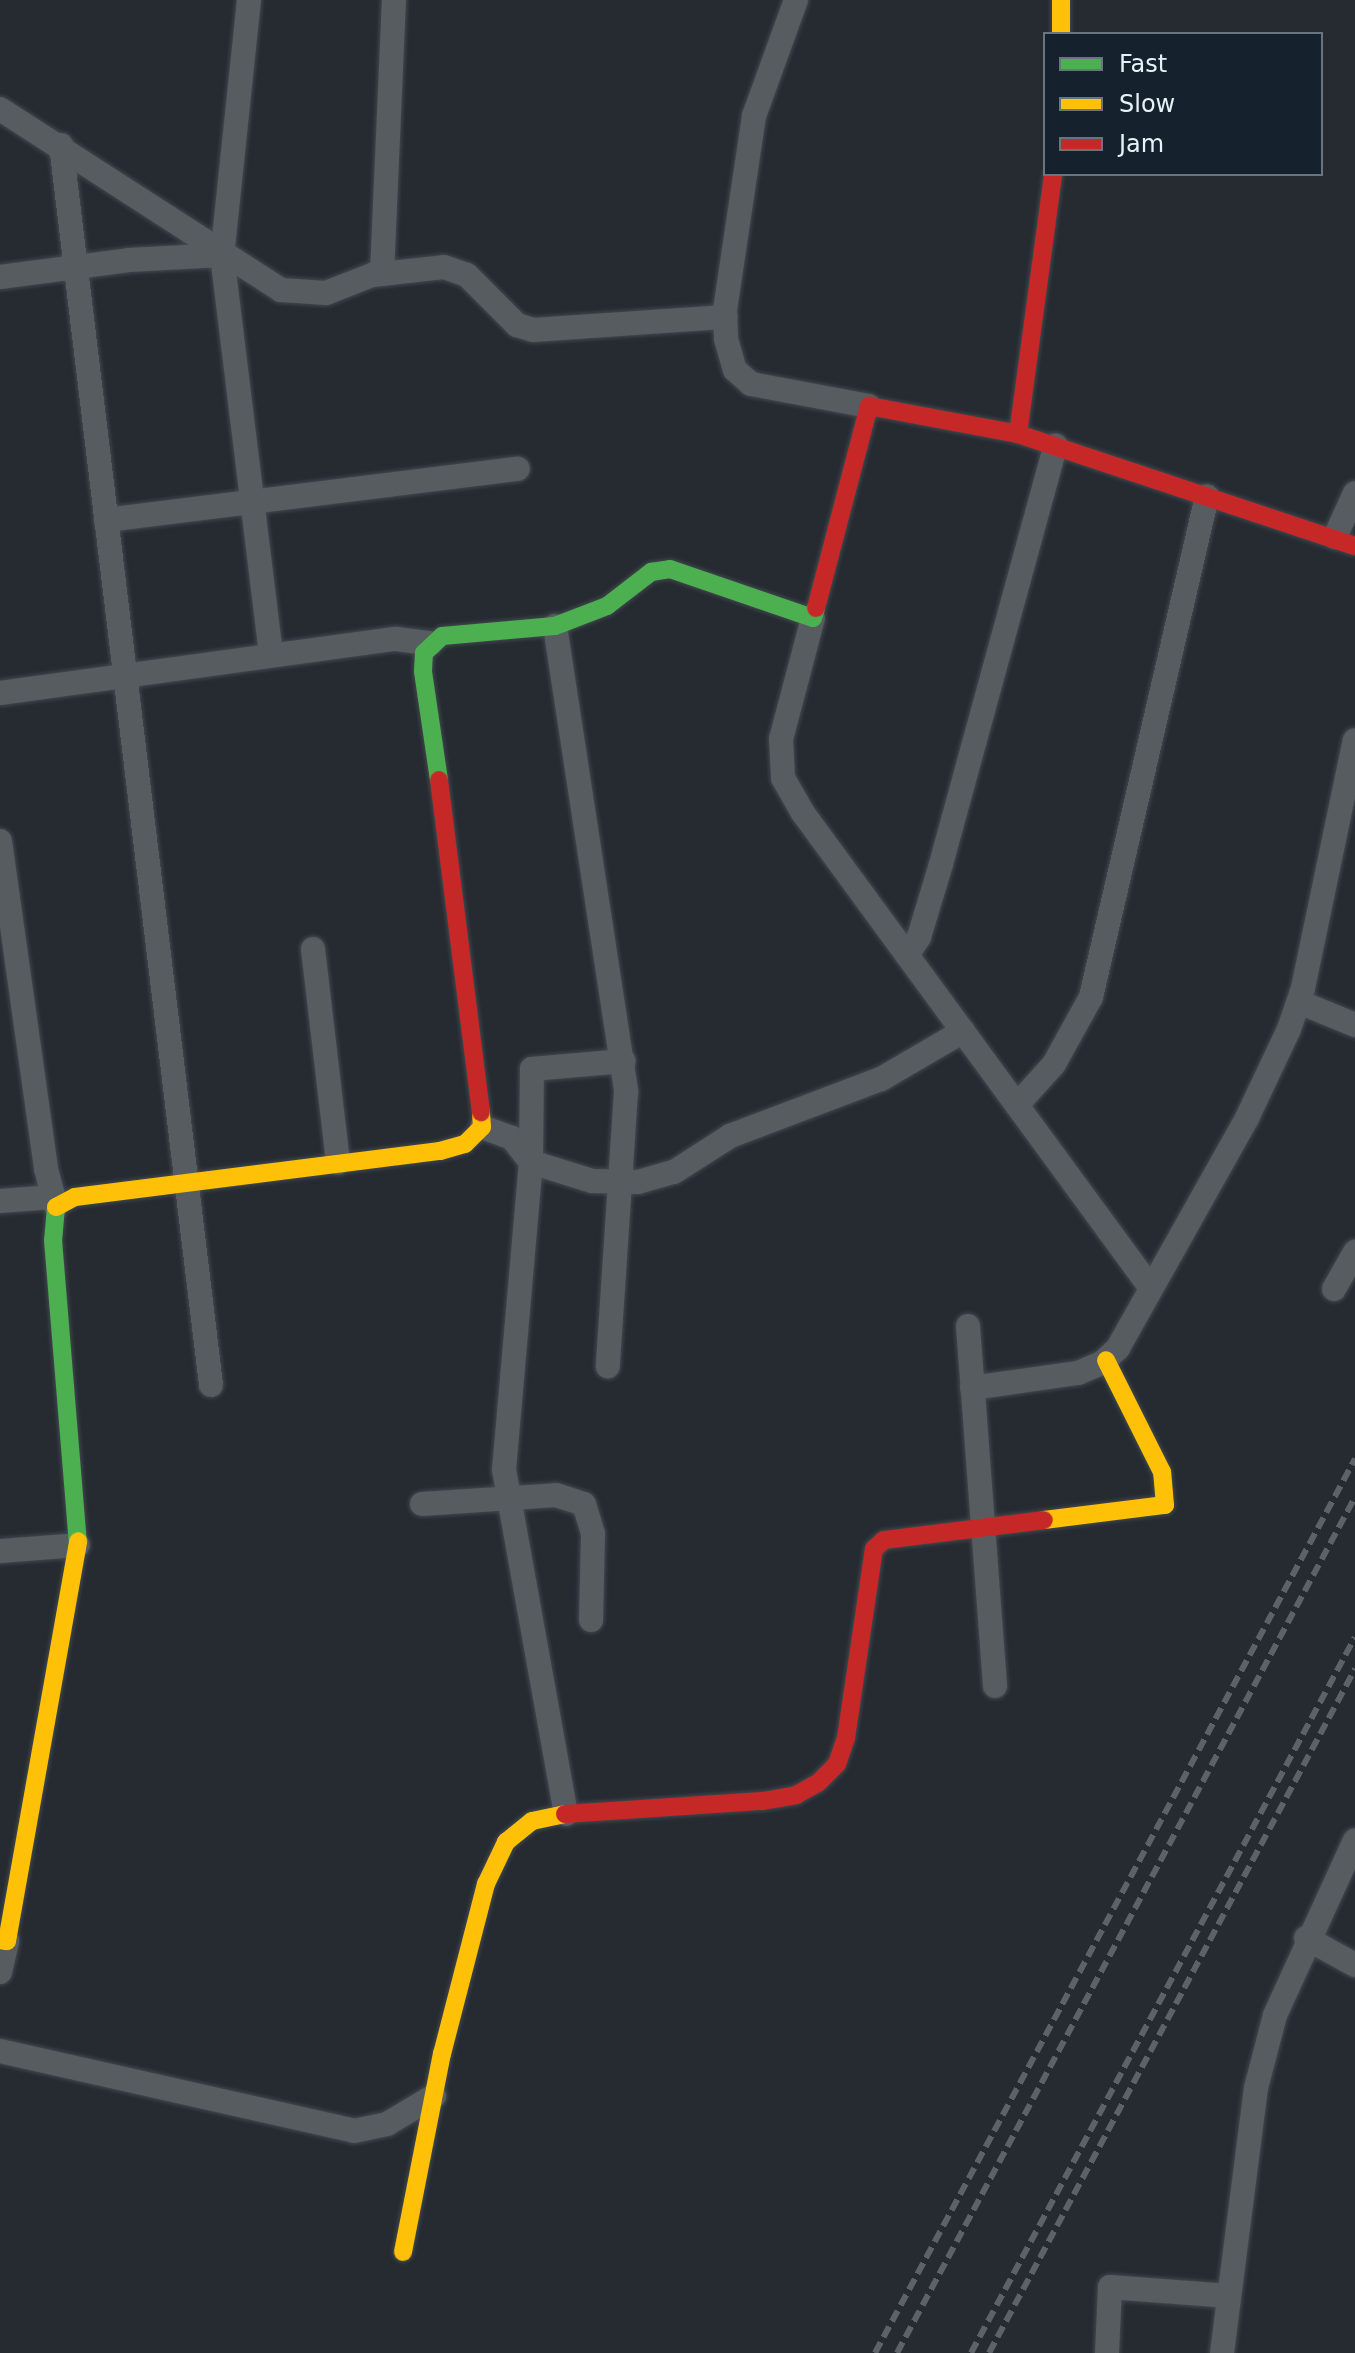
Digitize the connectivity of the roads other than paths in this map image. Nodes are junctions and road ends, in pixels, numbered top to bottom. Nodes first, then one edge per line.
1 (249, 0) edge
2 (394, 0) edge
3 (796, 0) edge
4 (1061, 0) edge
5 (1061, 32) edge
6 (0, 109) edge
7 (61, 145) junction
8 (1053, 176) edge
9 (222, 255) junction
10 (76, 267) junction
11 (382, 274) junction
12 (0, 277) edge
13 (726, 317) junction
14 (869, 406) junction
15 (1018, 434) junction
16 (1056, 445) junction
17 (518, 469) dead end
18 (1355, 493) edge
19 (1207, 496) junction
20 (253, 504) junction
21 (106, 520) junction
22 (1345, 542) edge
23 (813, 618) junction
24 (555, 626) junction
25 (431, 643) junction
26 (271, 654) junction
27 (124, 676) junction
28 (0, 693) edge
29 (1355, 740) edge
30 (0, 841) edge
31 (313, 949) dead end
32 (907, 955) junction
33 (1299, 1002) junction
34 (1355, 1025) edge
35 (963, 1031) junction
36 (624, 1061) junction
37 (1017, 1105) junction
38 (482, 1127) junction
39 (531, 1162) junction
40 (338, 1163) junction
41 (187, 1182) junction
42 (621, 1182) junction
43 (0, 1201) edge
44 (55, 1202) junction
45 (1355, 1252) edge
46 (1150, 1287) junction
47 (1334, 1289) dead end
48 (968, 1326) dead end
49 (1106, 1360) junction
50 (608, 1366) dead end
51 (211, 1385) dead end
52 (972, 1388) junction
53 (509, 1499) junction
54 (422, 1504) dead end
55 (983, 1527) junction
56 (78, 1545) junction
57 (0, 1551) edge
58 (591, 1620) dead end
59 (995, 1686) dead end
60 (566, 1814) junction
61 (1354, 1842) edge
62 (1306, 1938) junction
63 (3, 1941) edge
64 (1355, 1965) edge
65 (0, 1972) edge
66 (0, 2051) edge
67 (434, 2096) junction
68 (403, 2252) dead end
69 (1229, 2296) junction
70 (1107, 2353) edge
71 (1222, 2353) edge

1 - 9 street
2 - 11 street
3 - 13 street
4 - 5 street
6 - 7 street
7 - 9 street
7 - 10 street
8 - 15 street
9 - 10 street
9 - 11 street
9 - 20 street
10 - 12 street
10 - 21 street
11 - 13 street
13 - 14 street
14 - 15 street
14 - 23 street
15 - 16 street
16 - 19 street
16 - 32 street
17 - 20 street
18 - 22 street
19 - 22 street
19 - 37 street
20 - 21 street
20 - 26 street
21 - 27 street
23 - 24 street
23 - 32 street
24 - 25 street
24 - 36 street
25 - 26 street
25 - 38 street
26 - 27 street
27 - 28 street
27 - 41 street
29 - 33 street
30 - 44 street
31 - 40 street
32 - 35 street
33 - 34 street
33 - 46 street
35 - 37 street
35 - 42 street
36 - 39 street
36 - 42 street
37 - 46 street
38 - 39 street
38 - 40 street
39 - 42 street
39 - 53 street
40 - 41 street
41 - 44 street
41 - 51 street
42 - 50 street
43 - 44 street
44 - 56 street
45 - 47 street
46 - 49 street
48 - 52 street
49 - 52 street
49 - 55 street
52 - 55 street
53 - 54 street
53 - 58 street
53 - 60 street
55 - 59 street
55 - 60 street
56 - 57 street
56 - 63 street
60 - 67 street
61 - 62 street
62 - 64 street
62 - 69 street
63 - 65 street
66 - 67 street
67 - 68 street
69 - 70 street
69 - 71 street

